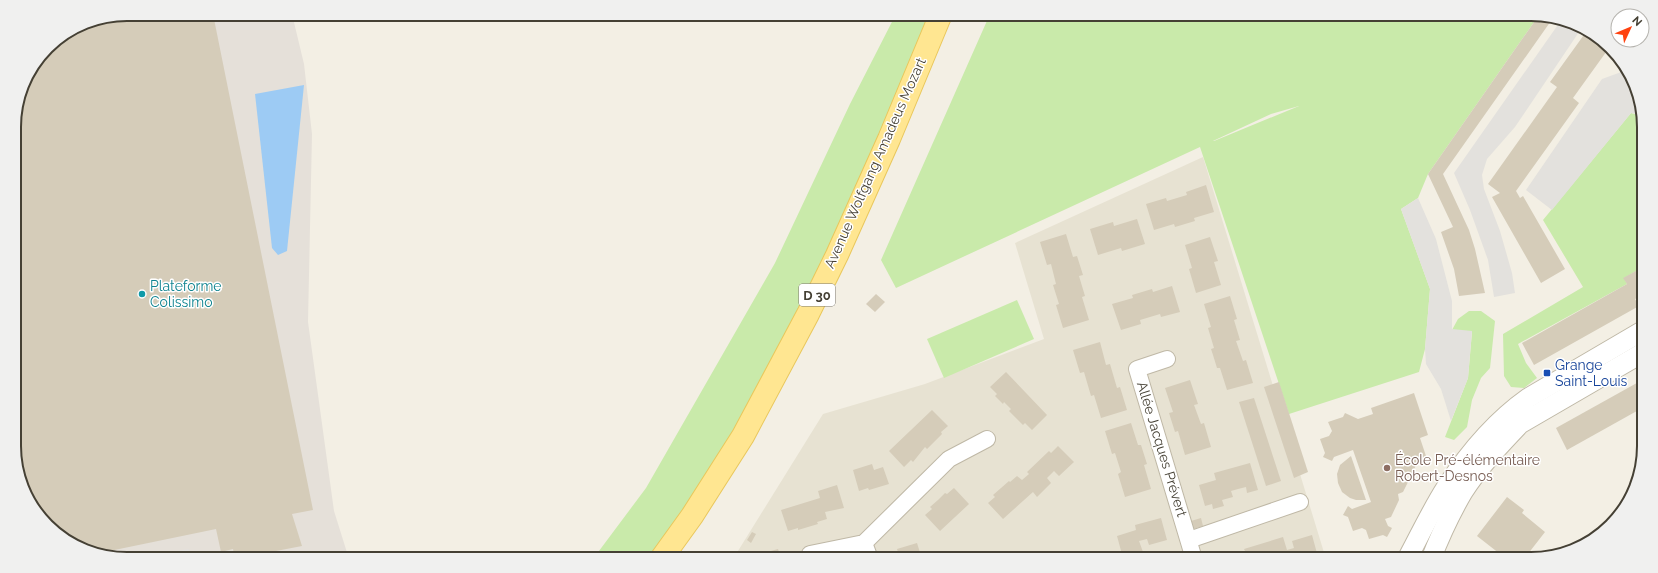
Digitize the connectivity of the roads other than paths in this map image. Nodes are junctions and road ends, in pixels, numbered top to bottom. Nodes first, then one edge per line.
1 (938, 21) edge
2 (1637, 334) edge
3 (1637, 356) edge
4 (1167, 359) dead end
5 (987, 439) dead end
6 (1300, 502) dead end
7 (1189, 540) junction
8 (864, 543) junction
9 (666, 552) edge
10 (820, 552) edge
11 (867, 552) edge
12 (1192, 552) edge
13 (1411, 552) edge
14 (1434, 552) edge

1 - 9 main road, Avenue Wolfgang Amadeus Mozart / D 30
2 - 13 street
3 - 14 street
4 - 7 street, Allée Jacques Prévert
5 - 8 street
6 - 7 street
7 - 12 street, Allée Jacques Prévert
8 - 10 street
8 - 11 street

